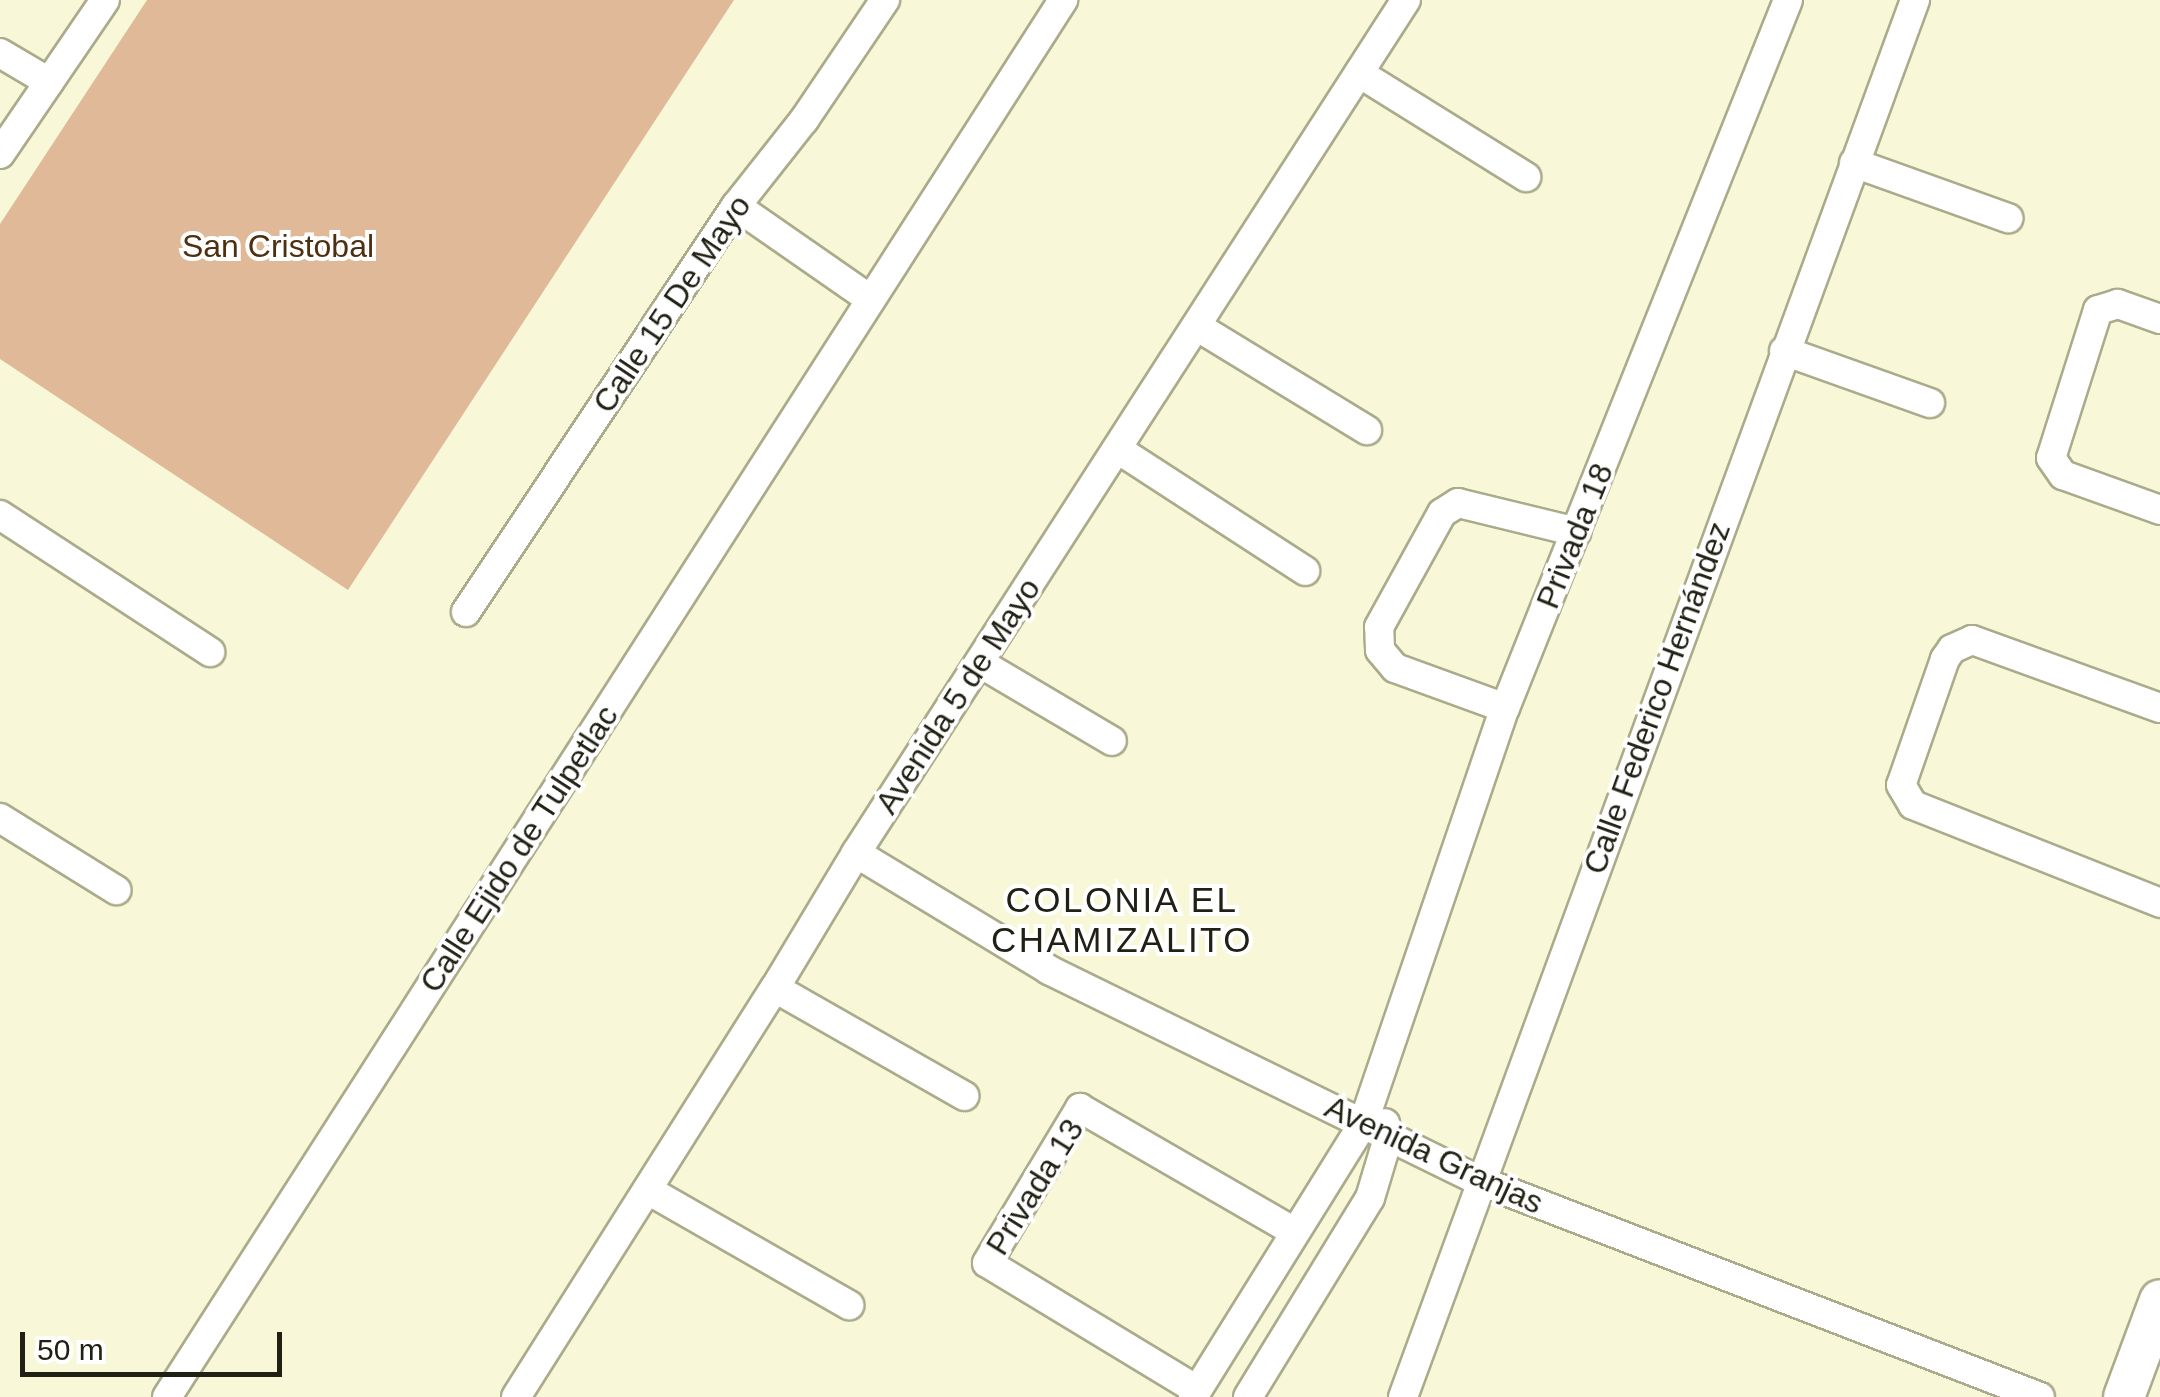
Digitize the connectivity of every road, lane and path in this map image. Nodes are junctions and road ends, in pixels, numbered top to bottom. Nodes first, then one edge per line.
1 (105, 0) edge
2 (885, 0) edge
3 (1063, 0) edge
4 (1406, 0) edge
5 (1788, 0) edge
6 (1915, 0) edge
7 (0, 54) edge
8 (1360, 73) junction
9 (49, 82) junction
10 (0, 154) edge
11 (1854, 163) junction
12 (1526, 177) dead end
13 (736, 206) junction
14 (2008, 218) dead end
15 (870, 299) junction
16 (2160, 319) edge
17 (1198, 327) junction
18 (1784, 351) junction
19 (1930, 403) dead end
20 (1366, 430) dead end
21 (1118, 450) junction
22 (2160, 510) edge
23 (0, 515) edge
24 (1577, 532) junction
25 (1305, 571) dead end
26 (466, 612) dead end
27 (210, 652) dead end
28 (980, 662) junction
29 (1504, 708) junction
30 (2160, 708) edge
31 (1112, 741) dead end
32 (0, 818) edge
33 (856, 853) junction
34 (116, 890) dead end
35 (2160, 903) edge
36 (776, 988) junction
37 (964, 1096) dead end
38 (1376, 1131) junction
39 (1480, 1182) junction
40 (648, 1190) junction
41 (1295, 1232) junction
42 (2160, 1300) edge
43 (849, 1306) dead end
44 (1195, 1394) edge
45 (167, 1397) edge
46 (516, 1397) edge
47 (1248, 1397) edge
48 (1403, 1397) edge
49 (2040, 1397) edge
50 (2124, 1397) edge

1 - 9 street
2 - 13 street, Calle 15 De Mayo
3 - 15 street, Calle Ejido de Tulpetlac
4 - 8 street, Avenida 5 de Mayo
5 - 24 street, Privada 18
6 - 11 street, Calle Federico Hernández
7 - 9 street
8 - 12 street
8 - 17 street, Avenida 5 de Mayo
9 - 10 street
11 - 14 street
11 - 18 street, Calle Federico Hernández
13 - 15 street
13 - 26 street, Calle 15 De Mayo
15 - 45 street, Calle Ejido de Tulpetlac
16 - 22 street
17 - 20 street
17 - 21 street, Avenida 5 de Mayo
18 - 19 street
18 - 39 street, Calle Federico Hernández
21 - 25 street
21 - 28 street, Avenida 5 de Mayo
23 - 27 street
24 - 29 street, Privada 18
24 - 29 street
28 - 31 street
28 - 33 street, Avenida 5 de Mayo
29 - 38 street, Privada 18
30 - 35 street
32 - 34 street
33 - 36 street, Avenida 5 de Mayo
33 - 38 street, Avenida Granjas
36 - 37 street
36 - 40 street, Avenida 5 de Mayo
38 - 39 street, Avenida Granjas
38 - 41 street
38 - 47 street
39 - 48 street, Calle Federico Hernández
39 - 49 street, Avenida Granjas
40 - 43 street
40 - 46 street, Avenida 5 de Mayo
41 - 44 street
41 - 44 street, Privada 13
42 - 50 street

